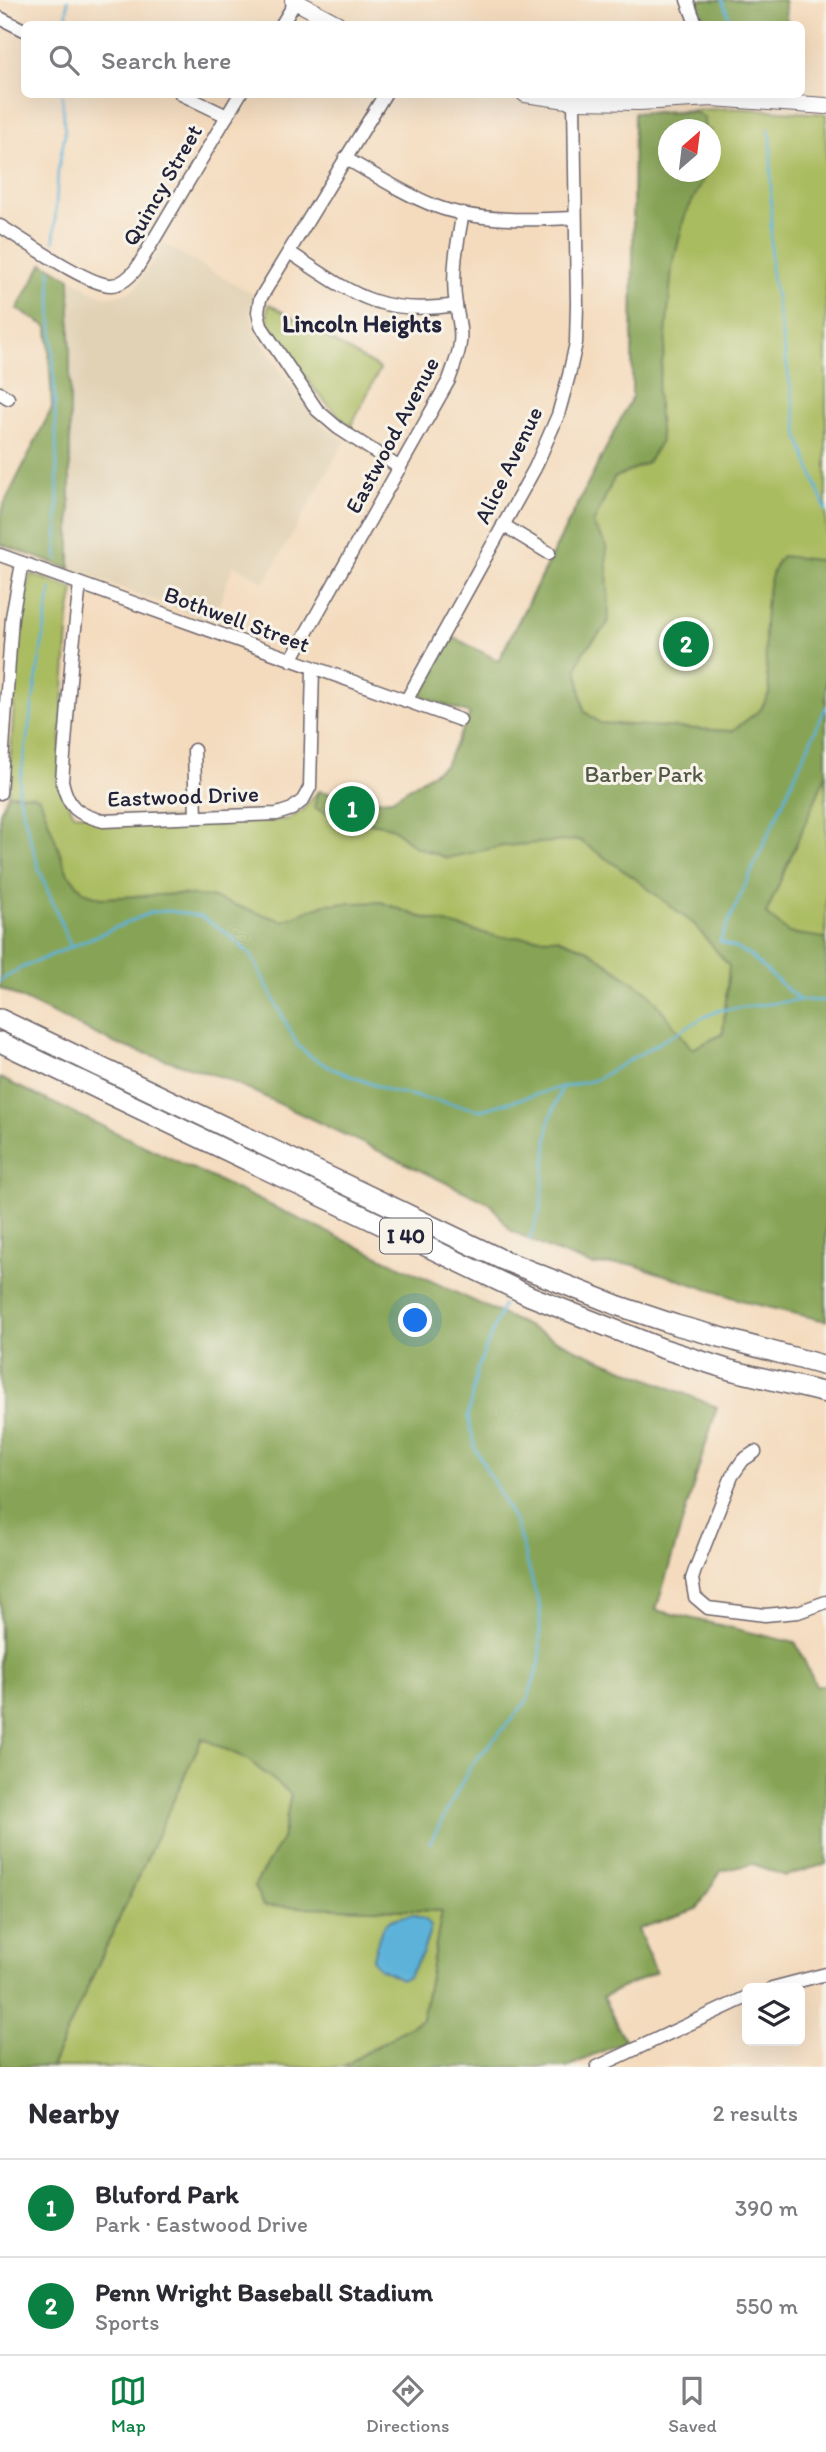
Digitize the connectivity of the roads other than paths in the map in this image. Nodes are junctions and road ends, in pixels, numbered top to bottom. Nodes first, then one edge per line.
1 (687, 0) edge
2 (295, 1) edge
3 (0, 18) edge
4 (284, 21) edge
5 (332, 21) edge
6 (695, 21) edge
7 (21, 28) edge
8 (189, 98) edge
9 (238, 98) edge
10 (382, 98) edge
11 (553, 98) edge
12 (688, 98) edge
13 (735, 98) edge
14 (574, 101) junction
15 (826, 106) edge
16 (227, 116) junction
17 (345, 158) junction
18 (463, 213) junction
19 (575, 218) junction
20 (0, 226) edge
21 (289, 252) junction
22 (456, 305) junction
23 (400, 468) junction
24 (503, 525) junction
25 (549, 553) dead end
26 (0, 555) edge
27 (22, 563) junction
28 (80, 584) junction
29 (291, 660) junction
30 (313, 668) junction
31 (3, 675) edge
32 (406, 701) junction
33 (460, 720) dead end
34 (194, 750) dead end
35 (0, 793) edge
36 (195, 817) junction
37 (3, 1020) edge
38 (0, 1042) edge
39 (826, 1366) edge
40 (826, 1393) edge
41 (755, 1452) dead end
42 (826, 1602) edge
43 (826, 1974) edge
44 (791, 1983) edge
45 (742, 1999) edge
46 (597, 2067) edge

1 - 6 street
2 - 4 street
2 - 5 main road
3 - 7 street
8 - 16 street
9 - 16 street, Quincy Street
10 - 17 street
11 - 14 main road
12 - 14 main road
13 - 15 main road
14 - 19 street, Alice Avenue
16 - 20 street, Quincy Street
17 - 18 street
17 - 21 street
18 - 19 street
18 - 22 street, Eastwood Avenue
19 - 24 street, Alice Avenue
21 - 22 street
21 - 23 street
22 - 23 street, Eastwood Avenue
23 - 29 street, Eastwood Avenue
24 - 25 street
24 - 32 street, Alice Avenue
26 - 27 street, Bothwell Street
27 - 28 street, Bothwell Street
27 - 31 street
28 - 29 street, Bothwell Street
28 - 36 street, Eastwood Drive
29 - 30 street, Bothwell Street
30 - 32 street, Bothwell Street
30 - 36 street, Eastwood Drive
31 - 35 street
32 - 33 street, Bothwell Street
34 - 36 street
37 - 39 highway, I 40
38 - 40 highway, I 40
41 - 42 street
43 - 44 street
45 - 46 street

